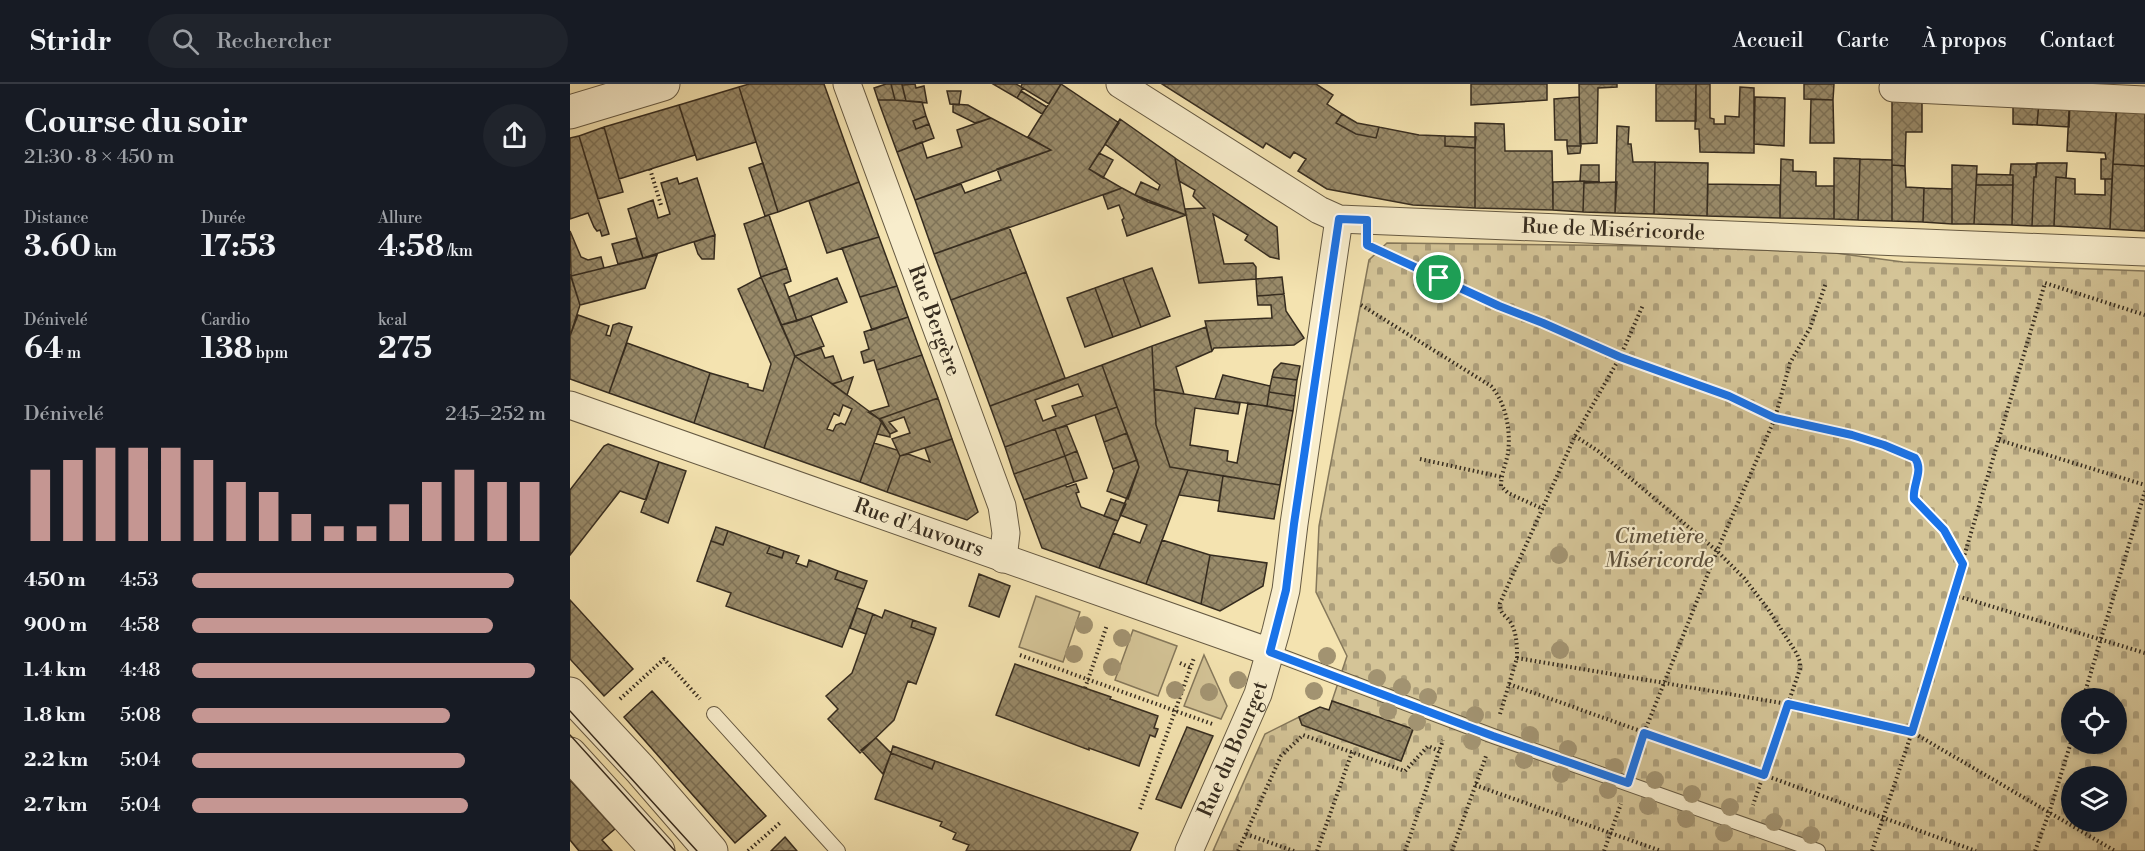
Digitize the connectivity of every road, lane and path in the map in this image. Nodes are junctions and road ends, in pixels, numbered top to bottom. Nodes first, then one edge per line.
1 (663, 84) edge
2 (847, 84) edge
3 (1120, 84) edge
4 (1893, 88) dead end
5 (2145, 100) edge
6 (570, 112) edge
7 (650, 169) dead end
8 (661, 205) dead end
9 (1339, 219) junction
10 (1367, 220) junction
11 (2145, 252) edge
12 (1826, 283) dead end
13 (1361, 305) dead end
14 (1643, 305) dead end
15 (2145, 315) edge
16 (1620, 357) junction
17 (570, 405) edge
18 (1775, 418) junction
19 (1575, 436) junction
20 (1999, 440) junction
21 (1420, 459) dead end
22 (1502, 477) junction
23 (2145, 485) edge
24 (2145, 491) edge
25 (1543, 509) junction
26 (1717, 551) junction
27 (1003, 559) junction
28 (1963, 564) junction
29 (1954, 595) junction
30 (1108, 621) dead end
31 (2101, 640) junction
32 (1270, 652) junction
33 (2145, 653) edge
34 (1020, 656) dead end
35 (1194, 658) dead end
36 (1517, 658) junction
37 (1180, 663) dead end
38 (1191, 668) junction
39 (1088, 680) junction
40 (1664, 683) junction
41 (1509, 684) junction
42 (1086, 688) dead end
43 (2086, 688) edge
44 (570, 694) edge
45 (1788, 704) junction
46 (1175, 711) junction
47 (714, 714) joint
48 (1450, 720) junction
49 (595, 722) junction
50 (1212, 724) dead end
51 (1912, 732) junction
52 (1644, 733) junction
53 (1493, 736) junction
54 (1439, 751) junction
55 (1352, 752) junction
56 (570, 754) edge
57 (2067, 754) edge
58 (1764, 775) junction
59 (1628, 783) junction
60 (1475, 785) junction
61 (798, 807) junction
62 (1140, 809) dead end
63 (2049, 813) junction
64 (1883, 817) junction
65 (1746, 825) junction
66 (1610, 833) junction
67 (1246, 834) junction
68 (658, 851) edge
69 (711, 851) edge
70 (748, 851) edge
71 (838, 851) edge
72 (1189, 851) edge
73 (1238, 851) edge
74 (1294, 851) edge
75 (1317, 851) edge
76 (1405, 851) edge
77 (1452, 851) edge
78 (1604, 851) edge
79 (1660, 851) edge
80 (1818, 851) edge
81 (1872, 851) edge
82 (1976, 851) edge
83 (2035, 851) edge
84 (2115, 851) edge

1 - 6 street
2 - 27 street, Rue Bergère
3 - 9 street, Rue de Miséricorde
4 - 5 street
7 - 8 path
9 - 10 street, Rue de Miséricorde
9 - 32 street, Rue du Bourget
10 - 11 street, Rue de Miséricorde
10 - 16 path
12 - 18 path
13 - 22 path
14 - 16 path
15 - 20 path
16 - 18 path
16 - 19 path
17 - 27 street, Rue d'Auvours
18 - 26 path
18 - 28 path
19 - 25 path
19 - 26 path
20 - 23 path
20 - 28 path
21 - 22 path
22 - 25 path
24 - 31 path
25 - 36 path
26 - 40 path
26 - 45 path
27 - 32 street, Rue d'Auvours
28 - 29 path
29 - 31 path
29 - 51 path
30 - 39 path
31 - 33 path
31 - 43 path
32 - 48 lane
32 - 72 street, Rue du Bourget
34 - 39 path
35 - 38 path
36 - 40 path
36 - 41 path
37 - 38 path
38 - 46 path
39 - 42 path
39 - 46 path
40 - 45 path
40 - 52 path
41 - 52 path
41 - 53 path
44 - 49 street
45 - 51 path
45 - 58 path
46 - 50 path
46 - 62 path
47 - 49 path
47 - 61 lane
48 - 53 lane
48 - 54 path
49 - 69 street
51 - 63 path
51 - 64 path
52 - 58 path
52 - 59 path
53 - 59 lane
53 - 60 path
54 - 55 path
54 - 76 path
55 - 67 path
55 - 75 path
56 - 68 street
57 - 63 path
58 - 64 path
58 - 65 path
59 - 65 lane
59 - 66 path
60 - 66 path
60 - 77 path
61 - 70 path
61 - 71 lane
63 - 83 path
63 - 84 path
64 - 81 path
64 - 82 path
65 - 80 lane
66 - 78 path
66 - 79 path
67 - 73 path
67 - 74 path

